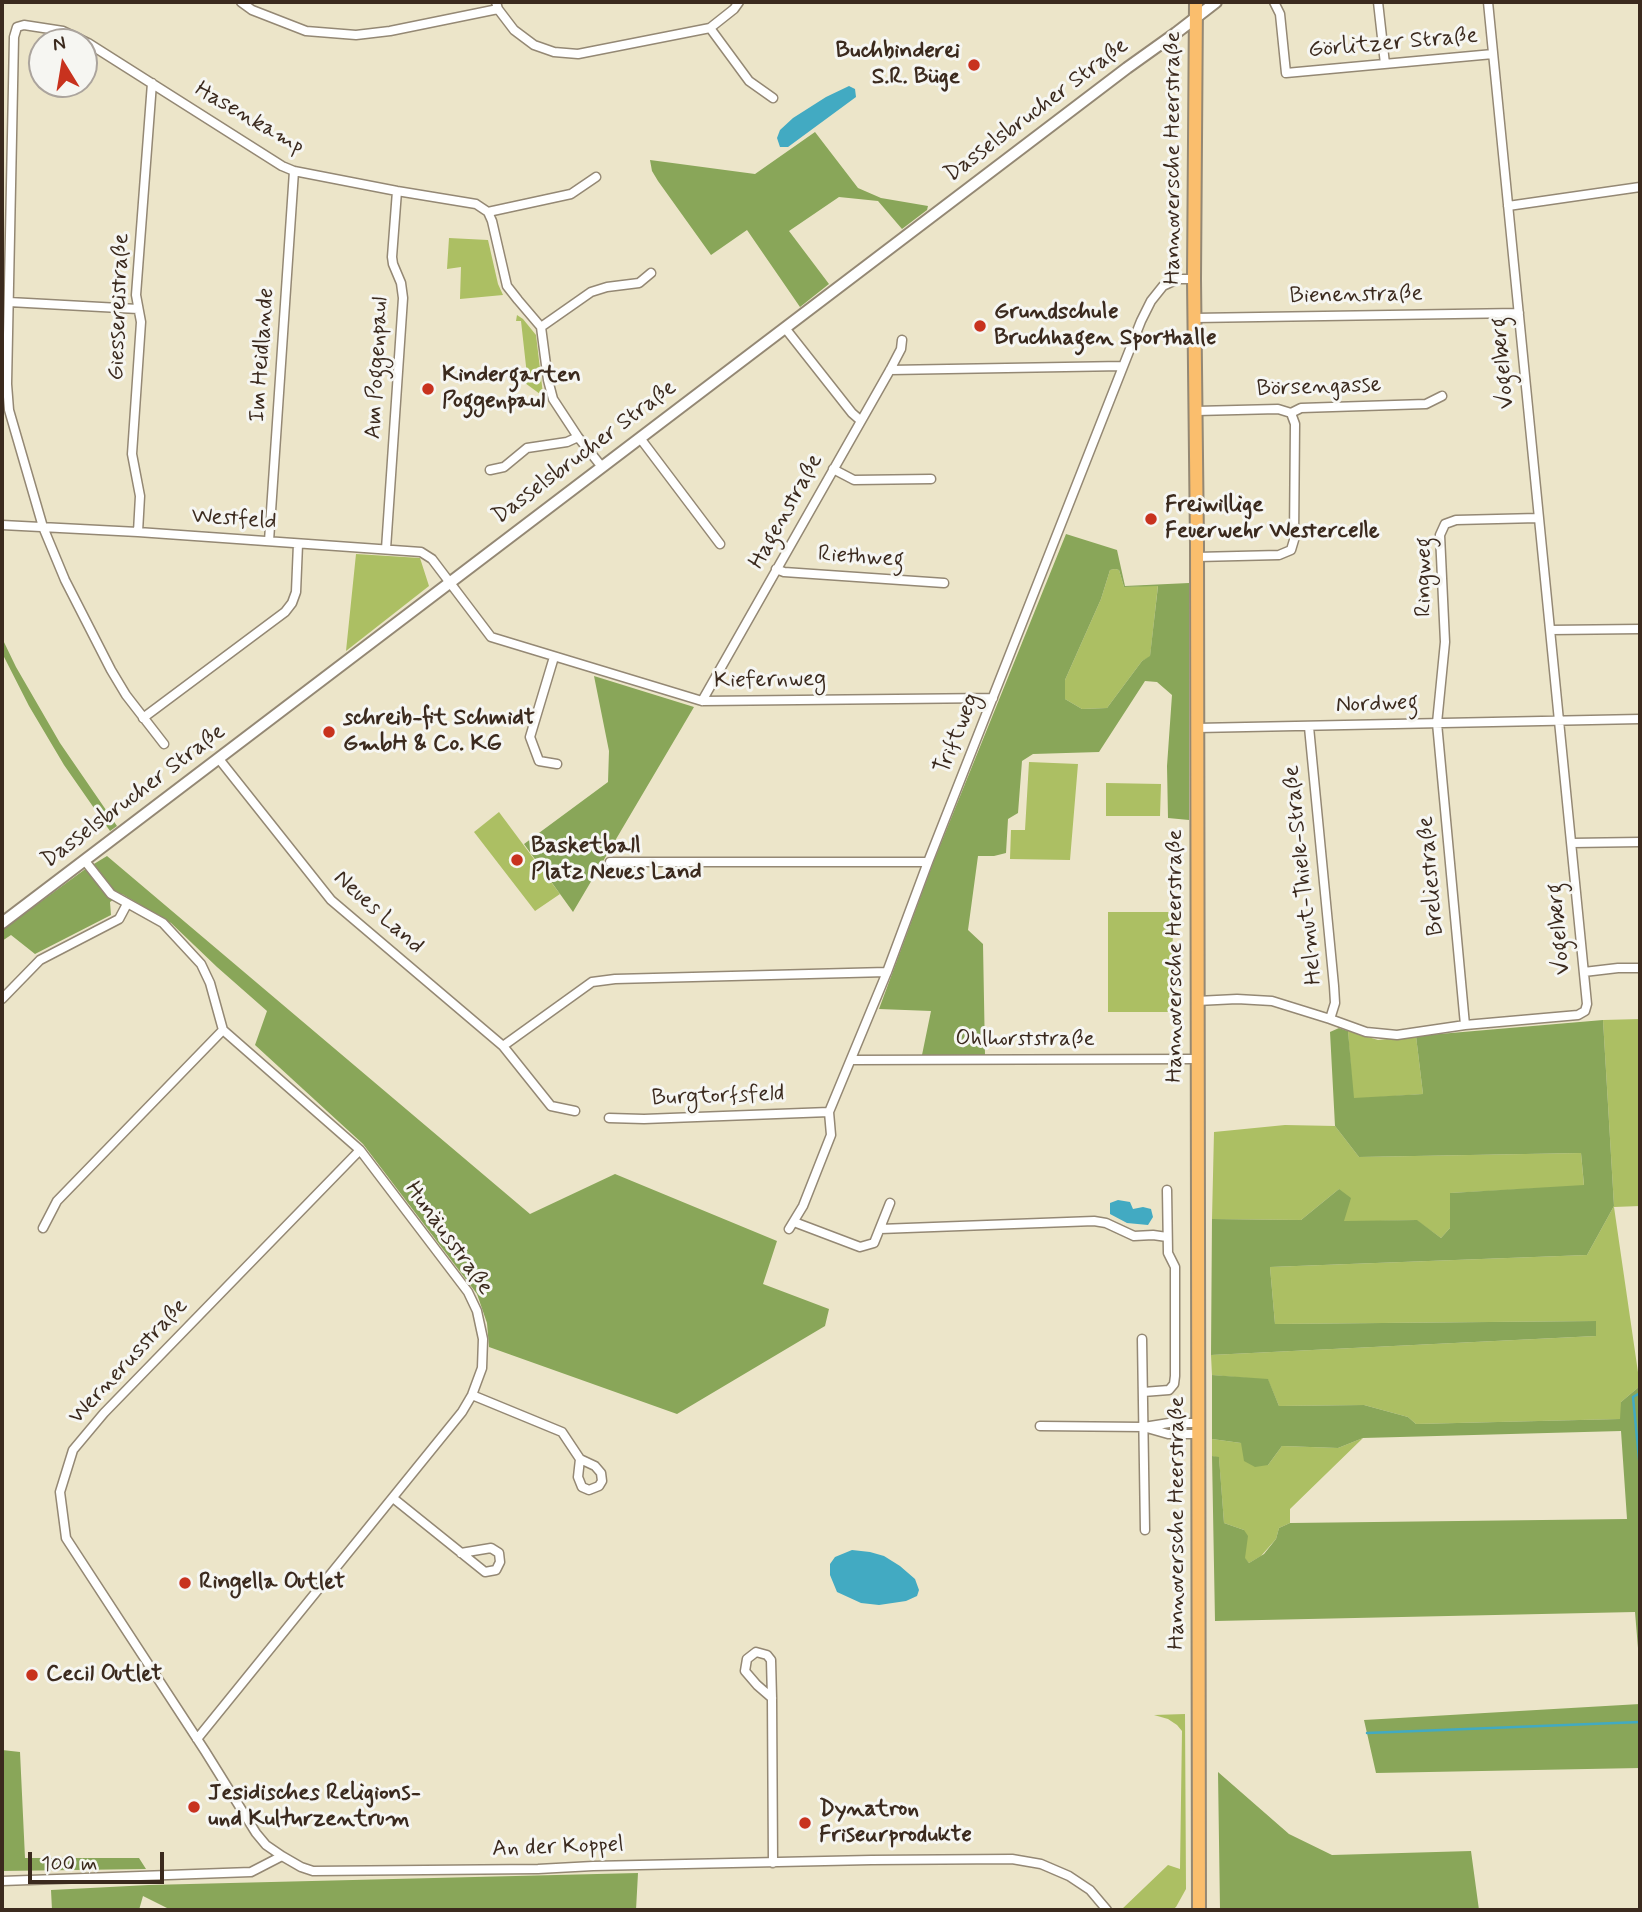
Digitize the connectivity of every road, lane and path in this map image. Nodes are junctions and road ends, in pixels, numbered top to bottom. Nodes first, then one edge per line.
1 (242, 2) edge
2 (739, 2) edge
3 (1196, 2) edge
4 (1216, 2) edge
5 (1273, 2) edge
6 (1378, 2) edge
7 (1488, 2) edge
8 (497, 6) edge
9 (1196, 19) junction
10 (710, 28) junction
11 (1493, 54) junction
12 (1385, 64) junction
13 (152, 83) junction
14 (772, 98) dead end
15 (294, 171) junction
16 (596, 177) dead end
17 (1640, 187) edge
18 (397, 191) junction
19 (1508, 206) junction
20 (488, 212) junction
21 (651, 272) dead end
22 (1194, 279) junction
23 (9, 302) junction
24 (138, 309) junction
25 (1519, 313) junction
26 (1194, 318) junction
27 (541, 327) junction
28 (785, 328) junction
29 (902, 340) dead end
30 (1123, 366) junction
31 (890, 370) junction
32 (1442, 396) dead end
33 (1196, 411) junction
34 (1291, 413) junction
35 (860, 420) junction
36 (578, 437) junction
37 (640, 438) junction
38 (603, 467) junction
39 (833, 469) junction
40 (490, 470) dead end
41 (931, 479) dead end
42 (1538, 518) junction
43 (2, 525) edge
44 (43, 527) junction
45 (138, 532) junction
46 (270, 541) junction
47 (298, 544) junction
48 (720, 544) dead end
49 (386, 549) junction
50 (1197, 557) junction
51 (776, 569) junction
52 (450, 582) junction
53 (944, 583) dead end
54 (1640, 629) edge
55 (1550, 630) junction
56 (554, 657) junction
57 (993, 698) junction
58 (702, 701) junction
59 (144, 718) junction
60 (1640, 719) edge
61 (1558, 720) junction
62 (1437, 723) junction
63 (1309, 727) junction
64 (1197, 728) junction
65 (164, 744) dead end
66 (219, 759) junction
67 (557, 764) dead end
68 (1640, 842) edge
69 (1572, 843) junction
70 (85, 861) junction
71 (610, 862) dead end
72 (928, 862) junction
73 (127, 904) junction
74 (2, 923) edge
75 (1640, 968) edge
76 (887, 972) junction
77 (1584, 972) junction
78 (2, 999) edge
79 (1198, 1001) junction
80 (1330, 1019) junction
81 (1465, 1025) junction
82 (222, 1030) junction
83 (503, 1046) junction
84 (1197, 1059) junction
85 (852, 1060) junction
86 (575, 1111) dead end
87 (829, 1112) junction
88 (609, 1118) dead end
89 (360, 1150) junction
90 (1167, 1190) dead end
91 (890, 1203) dead end
92 (43, 1228) dead end
93 (880, 1229) junction
94 (1167, 1237) junction
95 (1142, 1339) dead end
96 (1143, 1392) junction
97 (472, 1395) junction
98 (1040, 1426) dead end
99 (1144, 1427) junction
100 (1198, 1429) junction
101 (580, 1459) dead end
102 (393, 1498) junction
103 (1145, 1530) dead end
104 (461, 1553) dead end
105 (772, 1698) junction
106 (197, 1739) junction
107 (282, 1856) junction
108 (772, 1863) junction
109 (2, 1881) edge
110 (1107, 1910) edge
111 (1199, 1910) edge

1 - 8 street
2 - 10 street
3 - 9 main road, Hannoversche Heerstraße
4 - 9 street, Dasselsbrucher Straße
5 - 12 street, Görlitzer Straße
6 - 12 street
7 - 11 street, Vogelberg
8 - 10 street
9 - 22 main road, Hannoversche Heerstraße
9 - 28 street, Dasselsbrucher Straße
10 - 14 street
11 - 12 street, Görlitzer Straße
11 - 19 street, Vogelberg
13 - 15 street, Hasenkamp
13 - 23 street, Hasenkamp
13 - 24 street, Giessereistraße
15 - 18 street, Hasenkamp
15 - 46 street, Im Heidlande
16 - 20 street
17 - 19 street
18 - 20 street, Hasenkamp
18 - 49 street, Am Poggenpaul
19 - 25 street, Vogelberg
20 - 27 street
21 - 27 street
22 - 26 main road, Hannoversche Heerstraße
22 - 30 street, Triftweg
23 - 24 street
23 - 44 street
24 - 45 street, Giessereistraße
25 - 26 street, Bienenstraße
25 - 42 street, Vogelberg
26 - 33 main road, Hannoversche Heerstraße
27 - 36 street
28 - 35 street
28 - 37 street, Dasselsbrucher Straße
29 - 31 street, Hagenstraße
30 - 31 street
30 - 57 street, Triftweg
31 - 35 street, Hagenstraße
32 - 34 street, Börsengasse
33 - 34 street, Börsengasse
33 - 50 main road, Hannoversche Heerstraße
34 - 50 street
35 - 39 street, Hagenstraße
36 - 38 street
36 - 40 street
37 - 38 street, Dasselsbrucher Straße
37 - 48 street
38 - 52 street, Dasselsbrucher Straße
39 - 41 street
39 - 51 street, Hagenstraße
42 - 55 street, Vogelberg
42 - 62 street, Ringweg
43 - 44 street, Westfeld
44 - 45 street, Westfeld
44 - 59 street
45 - 46 street, Westfeld
46 - 47 street, Westfeld
47 - 49 street, Westfeld
47 - 59 street
49 - 52 street, Westfeld
50 - 64 main road, Hannoversche Heerstraße
51 - 53 street, Riethweg
51 - 58 street, Hagenstraße
52 - 56 street, Kiefernweg
52 - 66 street, Dasselsbrucher Straße
54 - 55 street
55 - 61 street, Vogelberg
56 - 58 street, Kiefernweg
56 - 67 street
57 - 58 street, Kiefernweg
57 - 72 street, Triftweg
59 - 65 street
60 - 61 street
61 - 62 street, Nordweg
61 - 69 street, Vogelberg
62 - 63 street, Nordweg
62 - 81 street, Breliestraße
63 - 64 street, Nordweg
63 - 80 street, Helmut-Thiele-Straße
64 - 79 main road, Hannoversche Heerstraße
66 - 70 street, Dasselsbrucher Straße
66 - 83 street, Neues Land
68 - 69 street
69 - 77 street, Vogelberg
70 - 73 street
70 - 74 street, Dasselsbrucher Straße
71 - 72 street
72 - 76 street, Triftweg
73 - 78 street
73 - 82 street
75 - 77 street
76 - 83 street
76 - 85 street, Triftweg
77 - 81 street, Vogelberg
79 - 80 street
79 - 84 main road, Hannoversche Heerstraße
80 - 81 street
82 - 89 street
82 - 92 street
83 - 86 street, Neues Land
84 - 85 street, Ohlhorststraße
84 - 100 main road, Hannoversche Heerstraße
85 - 87 street, Triftweg
87 - 88 street, Burgtorfsfeld
87 - 93 street, Triftweg
89 - 97 street, Hunäusstraße
89 - 106 street, Wernerusstraße
90 - 94 street
91 - 93 street
93 - 94 street
94 - 96 street
95 - 96 street
96 - 99 street
97 - 101 street
97 - 102 street, Hunäusstraße
98 - 99 street
99 - 100 street
99 - 103 street
100 - 111 main road, Hannoversche Heerstraße
102 - 104 street
102 - 106 street, Hunäusstraße
105 - 105 street
105 - 108 street
106 - 107 street, Wernerusstraße
107 - 108 street, An der Koppel
107 - 109 street
108 - 110 street, An der Koppel

